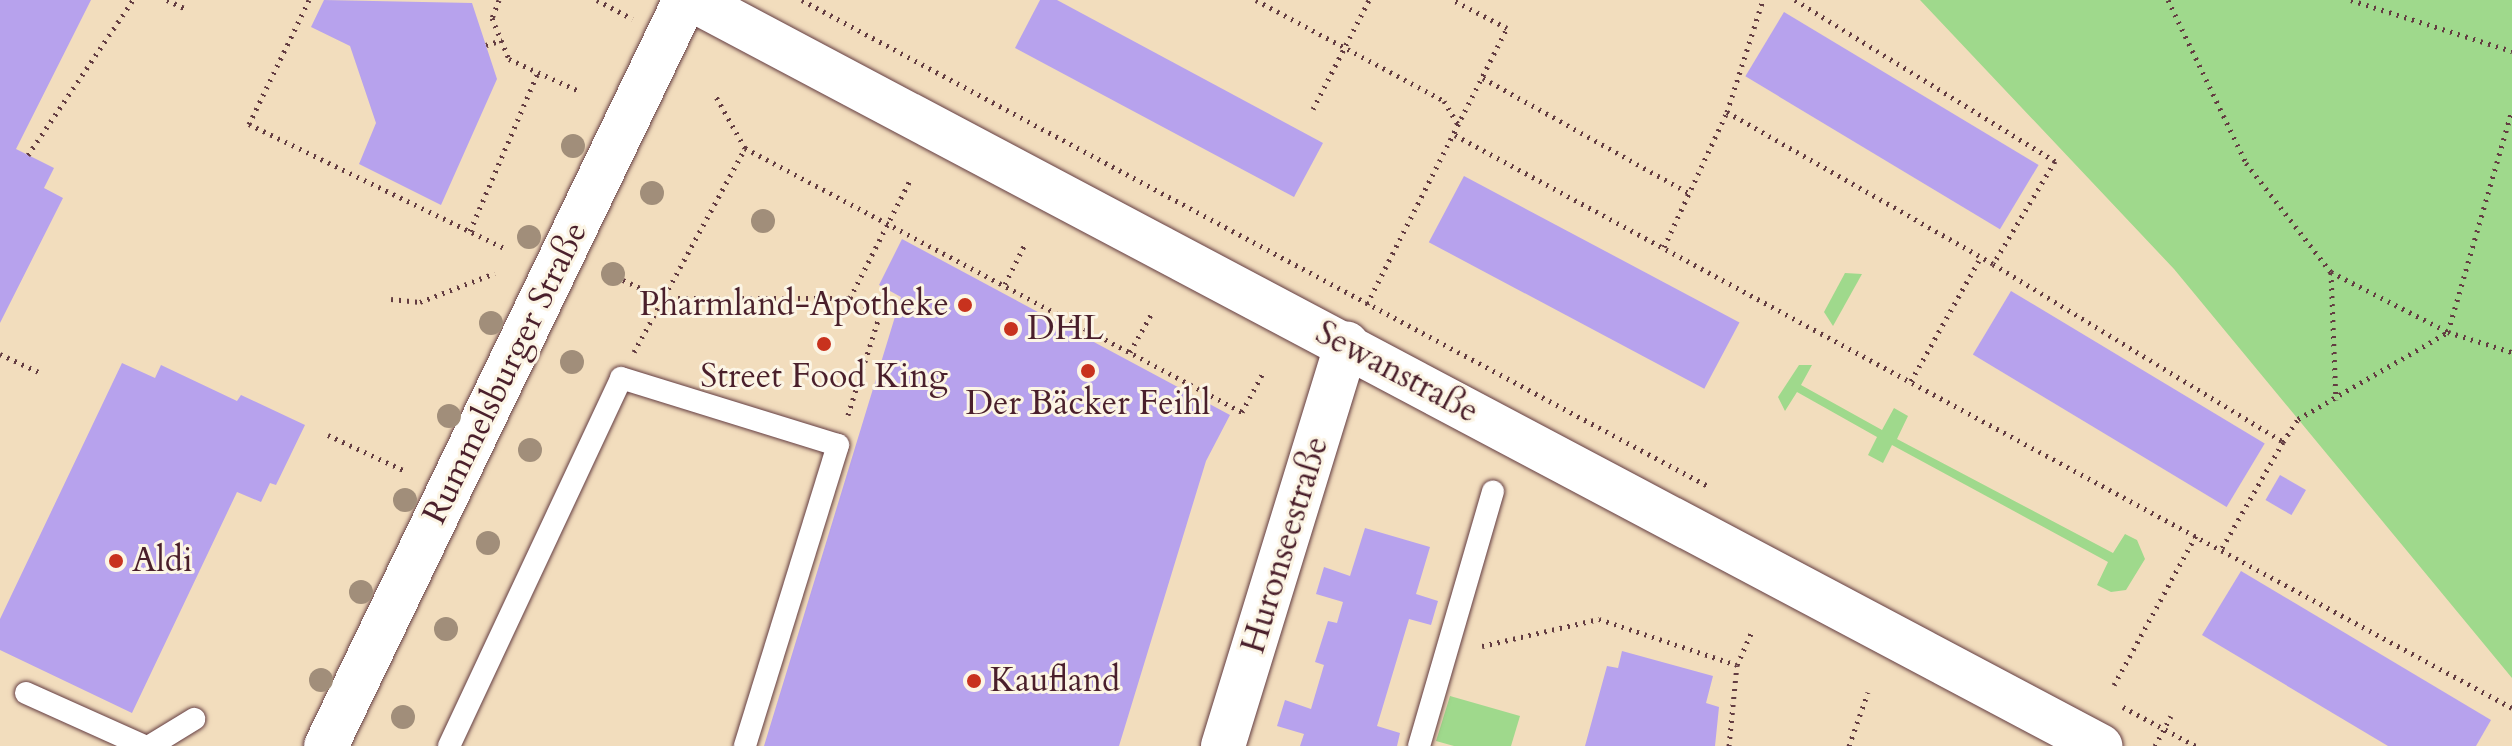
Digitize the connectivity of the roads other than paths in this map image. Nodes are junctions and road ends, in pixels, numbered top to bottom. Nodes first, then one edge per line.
1 (685, 0) edge
2 (693, 0) edge
3 (1347, 344) junction
4 (1493, 492) dead end
5 (26, 693) dead end
6 (194, 719) dead end
7 (147, 746) edge
8 (326, 746) edge
9 (449, 746) edge
10 (745, 746) edge
11 (1223, 746) edge
12 (1419, 746) edge
13 (2100, 746) edge

1 - 8 street, Rummelsburger Straße
2 - 3 street, Sewanstraße
3 - 11 street, Huronseestraße
3 - 13 street, Sewanstraße
4 - 12 lane
5 - 7 lane
6 - 7 lane
9 - 10 lane

